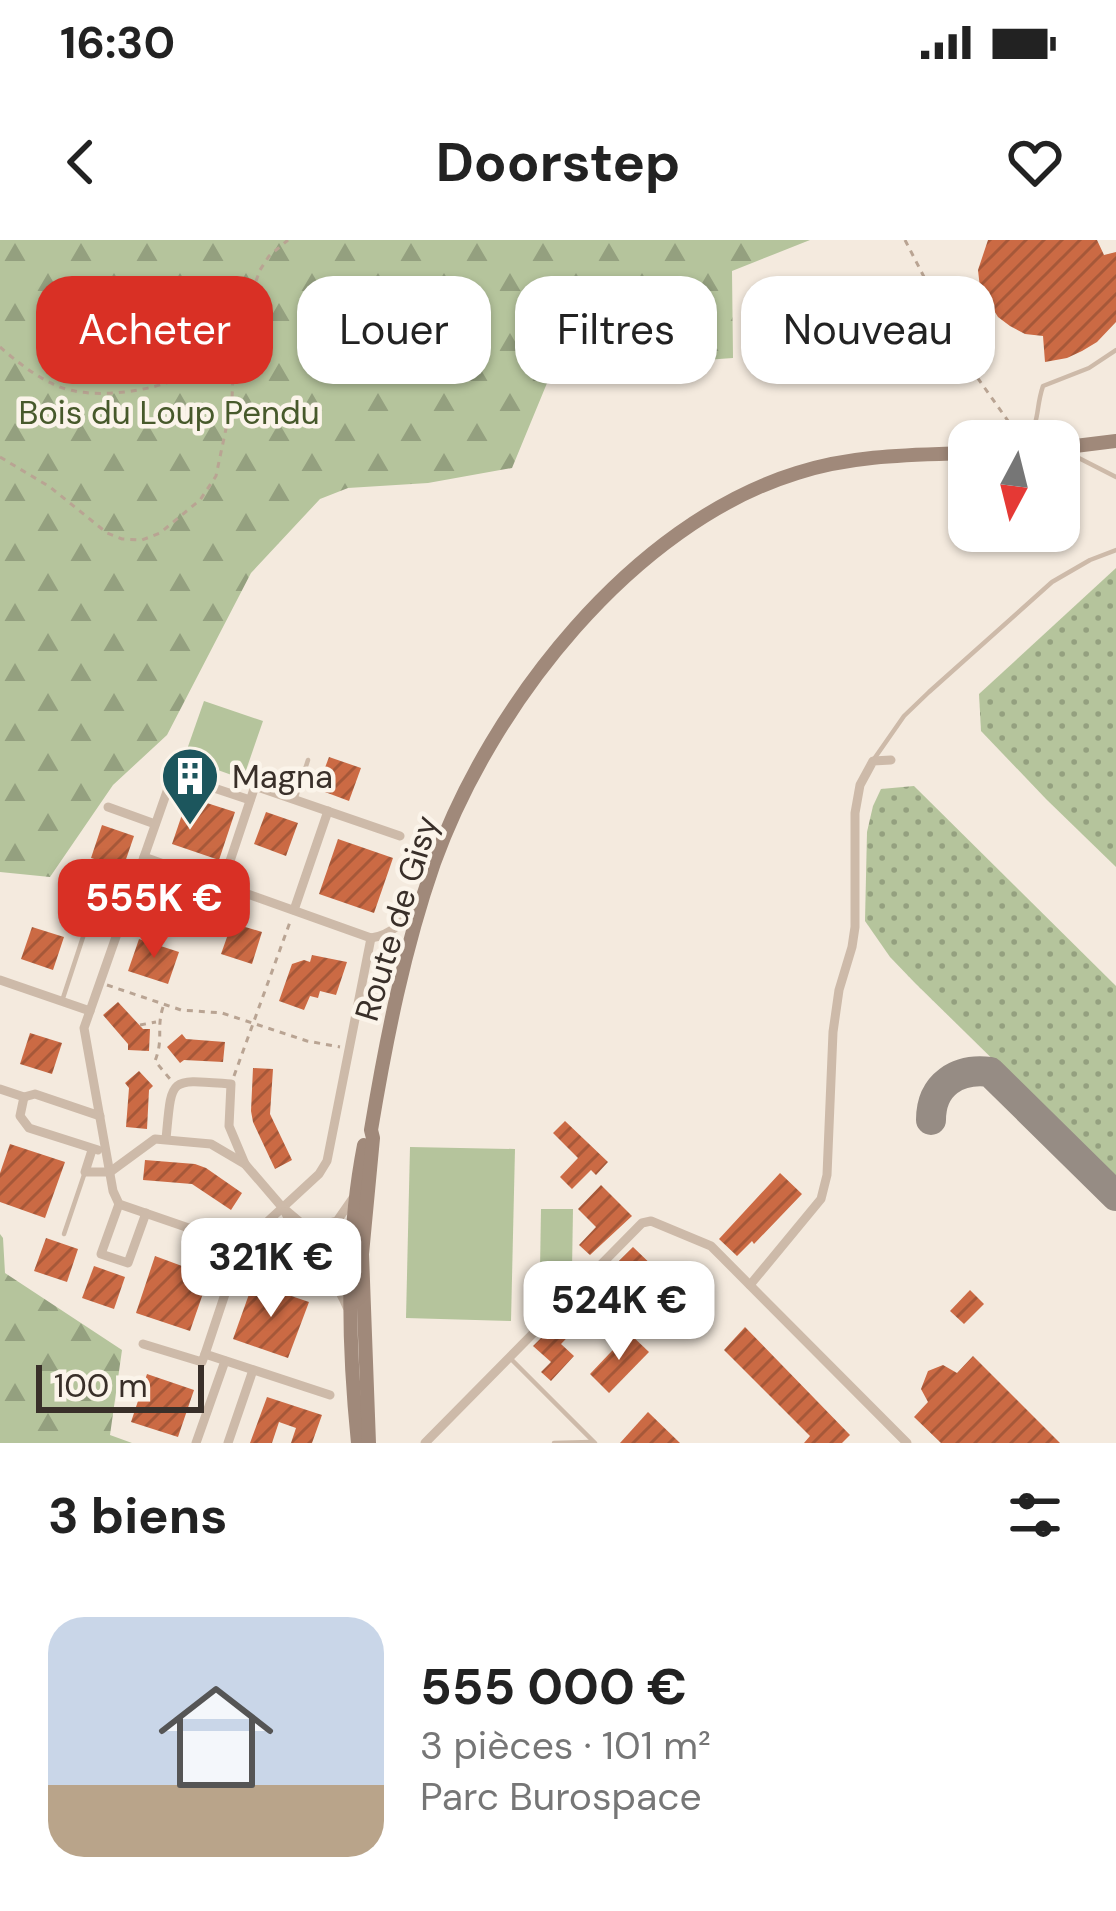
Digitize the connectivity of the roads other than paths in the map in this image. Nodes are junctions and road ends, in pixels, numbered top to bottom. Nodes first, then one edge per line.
1 (1116, 350) edge
2 (1038, 420) edge
3 (1116, 441) edge
4 (1080, 445) edge
5 (948, 454) edge
6 (1080, 459) edge
7 (1116, 477) edge
8 (1116, 550) edge
9 (308, 760) dead end
10 (891, 760) dead end
11 (873, 761) junction
12 (250, 800) junction
13 (295, 800) junction
14 (108, 807) dead end
15 (328, 812) junction
16 (155, 824) junction
17 (449, 826) junction
18 (400, 836) dead end
19 (144, 857) junction
20 (222, 885) junction
21 (294, 910) junction
22 (85, 931) dead end
23 (371, 938) junction
24 (0, 980) edge
25 (62, 1001) junction
26 (90, 1011) junction
27 (0, 1089) edge
28 (24, 1097) junction
29 (100, 1116) junction
30 (229, 1126) junction
31 (371, 1130) junction
32 (166, 1139) junction
33 (211, 1144) junction
34 (92, 1150) junction
35 (106, 1151) junction
36 (245, 1164) junction
37 (85, 1172) junction
38 (110, 1172) junction
39 (355, 1193) junction
40 (118, 1204) junction
41 (282, 1207) junction
42 (146, 1213) junction
43 (308, 1228) junction
44 (64, 1234) dead end
45 (241, 1246) junction
46 (355, 1255) junction
47 (319, 1262) junction
48 (750, 1285) junction
49 (351, 1316) junction
50 (143, 1344) dead end
51 (205, 1354) junction
52 (509, 1357) junction
53 (225, 1361) junction
54 (253, 1370) junction
55 (329, 1396) dead end
56 (196, 1443) edge
57 (228, 1443) edge
58 (358, 1443) edge
59 (369, 1443) edge
60 (424, 1443) edge
61 (554, 1443) edge
62 (594, 1443) edge
63 (907, 1443) edge

1 - 2 lane
3 - 4 street
5 - 17 street, Route de Gisy
6 - 7 lane
8 - 11 lane
9 - 13 lane
10 - 11 street
11 - 48 street
12 - 13 street
12 - 16 street
12 - 20 street
13 - 15 street
14 - 16 street
15 - 18 street
15 - 21 street
16 - 19 street
17 - 23 street
17 - 31 street, Route de Gisy
19 - 20 street
19 - 26 street
20 - 21 street
21 - 23 street
22 - 25 lane
23 - 41 street
24 - 25 street
25 - 26 street
26 - 29 street
27 - 28 street
28 - 29 street
28 - 34 street
29 - 35 street
30 - 32 street
30 - 33 street
30 - 36 street
31 - 39 street, Route de Gisy
31 - 46 street, Route de Gisy
32 - 33 street
32 - 38 street
33 - 36 street
34 - 35 street
34 - 37 street
35 - 38 street
36 - 41 street
37 - 38 street
37 - 44 lane
38 - 40 street
39 - 43 street
39 - 46 street, Route de Gisy
40 - 42 street
40 - 42 street
41 - 43 street
41 - 45 street
41 - 47 street
42 - 45 street
43 - 46 street
45 - 51 street
46 - 47 street
46 - 49 street, Route de Gisy
46 - 59 street, Route de Gisy
47 - 49 street
48 - 52 street
48 - 63 street
49 - 58 street, Route de Gisy
50 - 51 street
51 - 53 street
52 - 60 street
52 - 62 lane
53 - 54 street
53 - 56 street
54 - 55 street
54 - 57 street
61 - 62 lane

